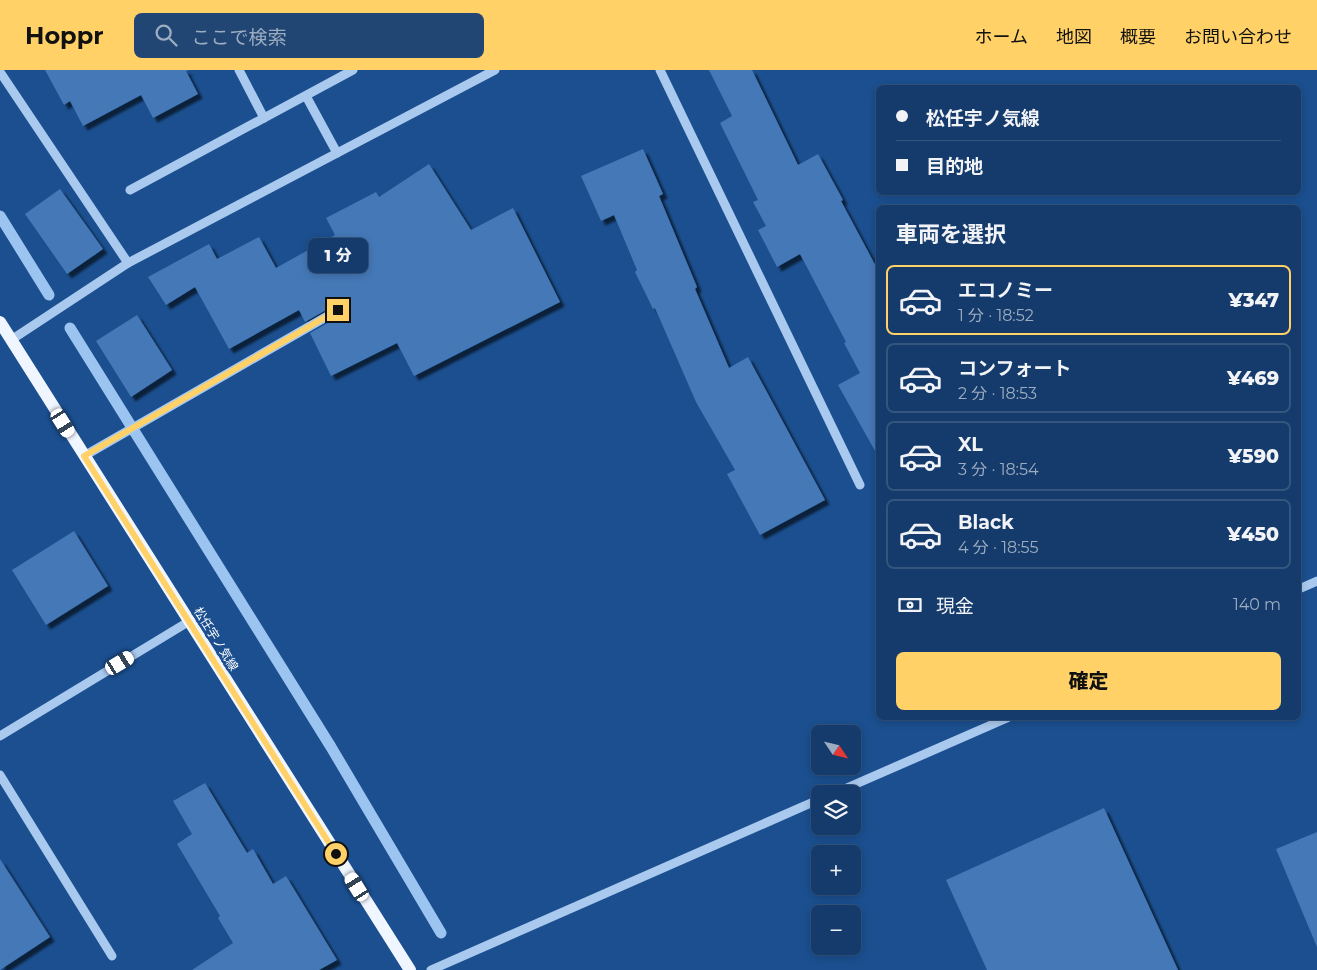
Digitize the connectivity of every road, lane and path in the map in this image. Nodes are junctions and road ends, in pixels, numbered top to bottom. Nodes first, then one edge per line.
1 (239, 70) edge
2 (353, 70) edge
3 (495, 70) edge
4 (660, 70) edge
5 (0, 72) edge
6 (306, 96) junction
7 (264, 118) junction
8 (338, 153) junction
9 (130, 190) dead end
10 (128, 263) junction
11 (338, 310) dead end
12 (0, 322) edge
13 (11, 340) junction
14 (84, 456) junction
15 (860, 485) dead end
16 (1317, 582) edge
17 (1301, 589) edge
18 (188, 622) junction
19 (1002, 720) edge
20 (0, 736) edge
21 (0, 775) edge
22 (854, 785) edge
23 (811, 804) edge
24 (112, 956) dead end
25 (410, 970) edge
26 (431, 970) edge

1 - 7 street
2 - 6 street
3 - 8 street
4 - 15 street
5 - 10 street
6 - 7 street
6 - 8 street
7 - 9 street
8 - 10 street
10 - 13 street
11 - 14 street
12 - 13 main road, 松任宇ノ気線
13 - 14 main road, 松任宇ノ気線
14 - 18 main road, 松任宇ノ気線
16 - 17 street
18 - 20 street
18 - 25 main road, 松任宇ノ気線
19 - 22 street
21 - 24 street
23 - 26 street

